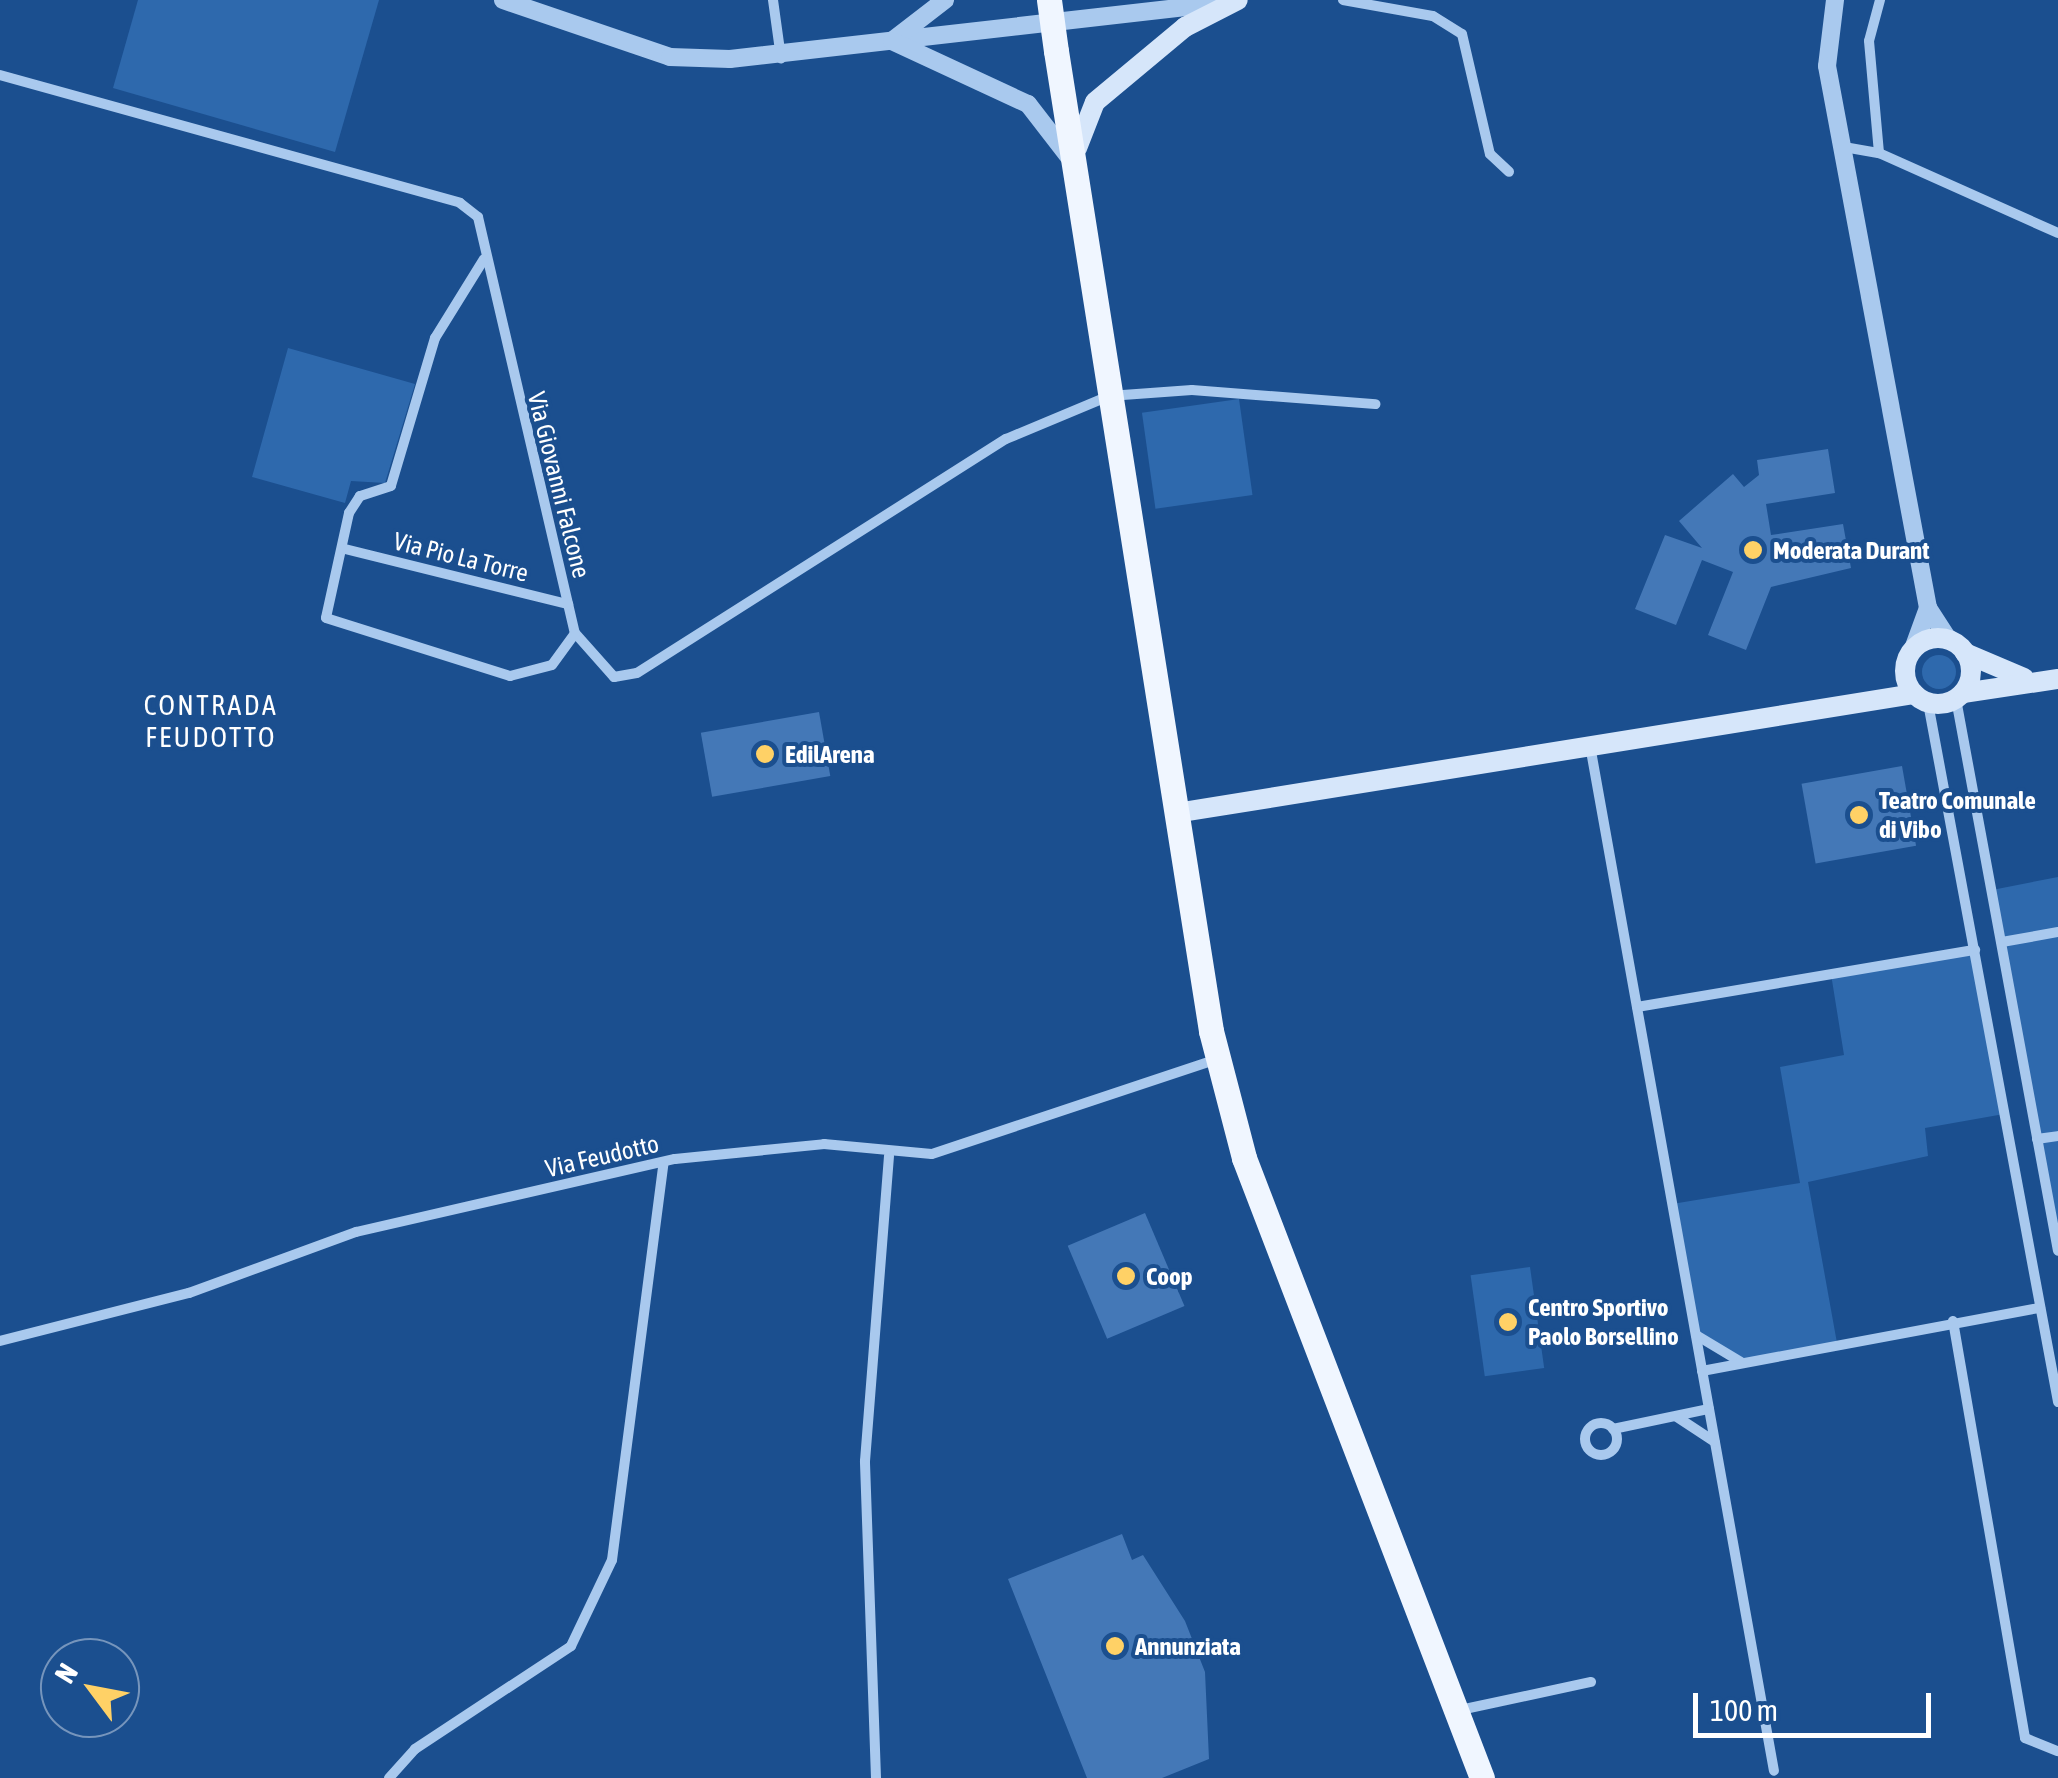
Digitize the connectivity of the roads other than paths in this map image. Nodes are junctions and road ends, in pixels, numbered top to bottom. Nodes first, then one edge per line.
1 (503, 0) edge
2 (773, 0) edge
3 (945, 0) edge
4 (1048, 0) edge
5 (1343, 0) edge
6 (1834, 0) edge
7 (1880, 0) edge
8 (1225, 1) edge
9 (524, 3) edge
10 (892, 41) junction
11 (782, 58) junction
12 (0, 75) edge
13 (1844, 147) junction
14 (1879, 153) junction
15 (1074, 166) junction
16 (1509, 172) dead end
17 (2058, 233) edge
18 (484, 258) junction
19 (1109, 396) junction
20 (1375, 404) dead end
21 (345, 549) junction
22 (568, 604) junction
23 (1928, 608) junction
24 (575, 633) junction
25 (1957, 646) junction
26 (1910, 655) junction
27 (2050, 679) edge
28 (1959, 696) junction
29 (1921, 698) junction
30 (1835, 712) junction
31 (1590, 751) junction
32 (1176, 813) junction
33 (2058, 932) edge
34 (2002, 942) junction
35 (1975, 950) junction
36 (1636, 1007) junction
37 (1218, 1058) junction
38 (2058, 1136) edge
39 (2037, 1140) junction
40 (888, 1156) junction
41 (664, 1162) junction
42 (2058, 1251) edge
43 (2040, 1308) junction
44 (1953, 1322) junction
45 (1696, 1335) junction
46 (0, 1341) edge
47 (1742, 1363) junction
48 (1702, 1371) junction
49 (2058, 1402) edge
50 (1709, 1410) junction
51 (1676, 1417) junction
52 (1613, 1429) dead end
53 (1715, 1442) junction
54 (1591, 1682) dead end
55 (1457, 1710) junction
56 (2058, 1751) edge
57 (1774, 1771) dead end
58 (388, 1778) edge
59 (876, 1778) edge
60 (1482, 1778) edge

1 - 9 street
2 - 11 street
3 - 10 street
4 - 15 main road, bridge
5 - 16 street
6 - 13 street
7 - 14 street
8 - 10 street
8 - 15 main road
9 - 11 street
10 - 11 street
10 - 15 street
12 - 18 street, Via Giovanni Falcone
13 - 14 street
13 - 23 street
14 - 17 street
15 - 19 main road
18 - 21 street
18 - 22 street, Via Giovanni Falcone
19 - 20 street
19 - 24 street, Via Giovanni Falcone
19 - 32 main road
21 - 22 street, Via Pio La Torre
21 - 24 street
22 - 24 street, Via Giovanni Falcone
23 - 25 street
23 - 26 street
25 - 26 main road
25 - 27 main road
25 - 28 main road
26 - 29 main road
26 - 30 main road
27 - 28 main road
28 - 29 main road
28 - 34 street
29 - 30 main road
29 - 35 street
30 - 31 main road
31 - 32 main road
31 - 36 street
32 - 37 main road
33 - 34 street
34 - 39 street
35 - 36 street
35 - 43 street
36 - 45 street
37 - 40 street, Via Feudotto
37 - 55 main road
38 - 39 street
39 - 42 street
40 - 41 street, Via Feudotto
40 - 59 street
41 - 46 street, Via Feudotto
41 - 58 street
43 - 44 street
43 - 49 street
44 - 47 street
44 - 56 street
45 - 47 street
45 - 48 street
47 - 48 street
48 - 50 street
50 - 51 street
50 - 53 street
51 - 52 street
51 - 53 street
53 - 57 street
54 - 55 street
55 - 60 main road

